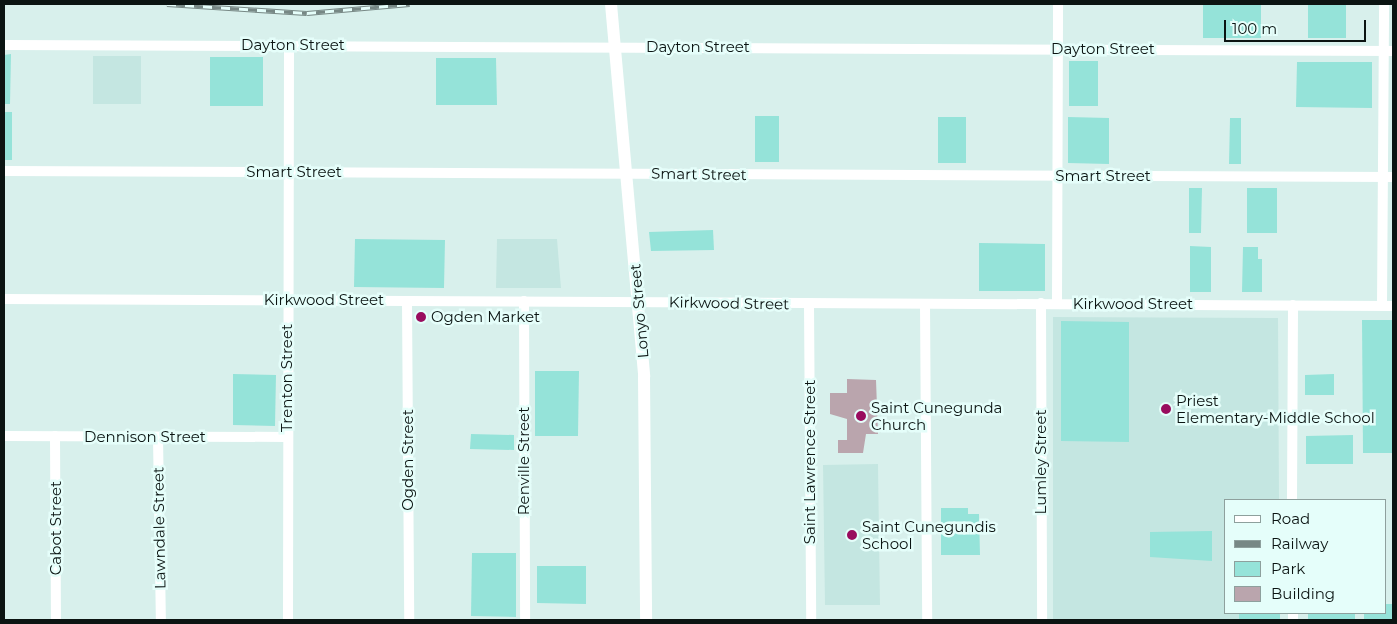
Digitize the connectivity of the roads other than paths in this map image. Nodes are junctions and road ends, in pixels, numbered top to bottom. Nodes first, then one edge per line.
1 (611, 4) edge
2 (1058, 4) edge
3 (1384, 4) edge
4 (4, 45) edge
5 (288, 45) junction
6 (615, 47) junction
7 (1058, 49) junction
8 (1389, 51) edge
9 (4, 171) edge
10 (288, 172) junction
11 (627, 173) junction
12 (1057, 176) junction
13 (1388, 177) edge
14 (4, 299) edge
15 (288, 300) junction
16 (407, 301) junction
17 (524, 301) junction
18 (638, 302) junction
19 (1041, 303) junction
20 (809, 304) junction
21 (925, 304) junction
22 (1057, 304) junction
23 (1293, 305) junction
24 (1388, 306) edge
25 (4, 436) edge
26 (55, 436) junction
27 (158, 437) junction
28 (287, 437) junction
29 (1292, 499) edge
30 (56, 620) edge
31 (161, 620) edge
32 (288, 620) edge
33 (409, 620) edge
34 (525, 620) edge
35 (646, 620) edge
36 (811, 620) edge
37 (927, 620) edge
38 (1042, 620) edge

1 - 6 street, Lonyo Street
2 - 7 street
3 - 8 street
4 - 5 street, Dayton Street
5 - 6 street, Dayton Street
5 - 10 street, Trenton Street
6 - 7 street, Dayton Street
6 - 11 street, Lonyo Street
7 - 8 street, Dayton Street
7 - 12 street
8 - 13 street
9 - 10 street, Smart Street
10 - 11 street, Smart Street
10 - 15 street, Trenton Street
11 - 12 street, Smart Street
11 - 18 street, Lonyo Street
12 - 13 street, Smart Street
12 - 22 street
13 - 24 street
14 - 15 street, Kirkwood Street
15 - 16 street, Kirkwood Street
15 - 28 street, Trenton Street
16 - 17 street, Kirkwood Street
16 - 33 street, Ogden Street
17 - 18 street, Kirkwood Street
17 - 34 street, Renville Street
18 - 20 street, Kirkwood Street
18 - 35 street, Lonyo Street
19 - 21 street, Kirkwood Street
19 - 22 street, Kirkwood Street
19 - 38 street, Lumley Street
20 - 21 street, Kirkwood Street
20 - 36 street, Saint Lawrence Street
21 - 37 street
22 - 23 street, Kirkwood Street
23 - 24 street, Kirkwood Street
23 - 29 street
25 - 26 street, Dennison Street
26 - 27 street, Dennison Street
26 - 30 street, Cabot Street
27 - 28 street, Dennison Street
27 - 31 street, Lawndale Street
28 - 32 street, Trenton Street

